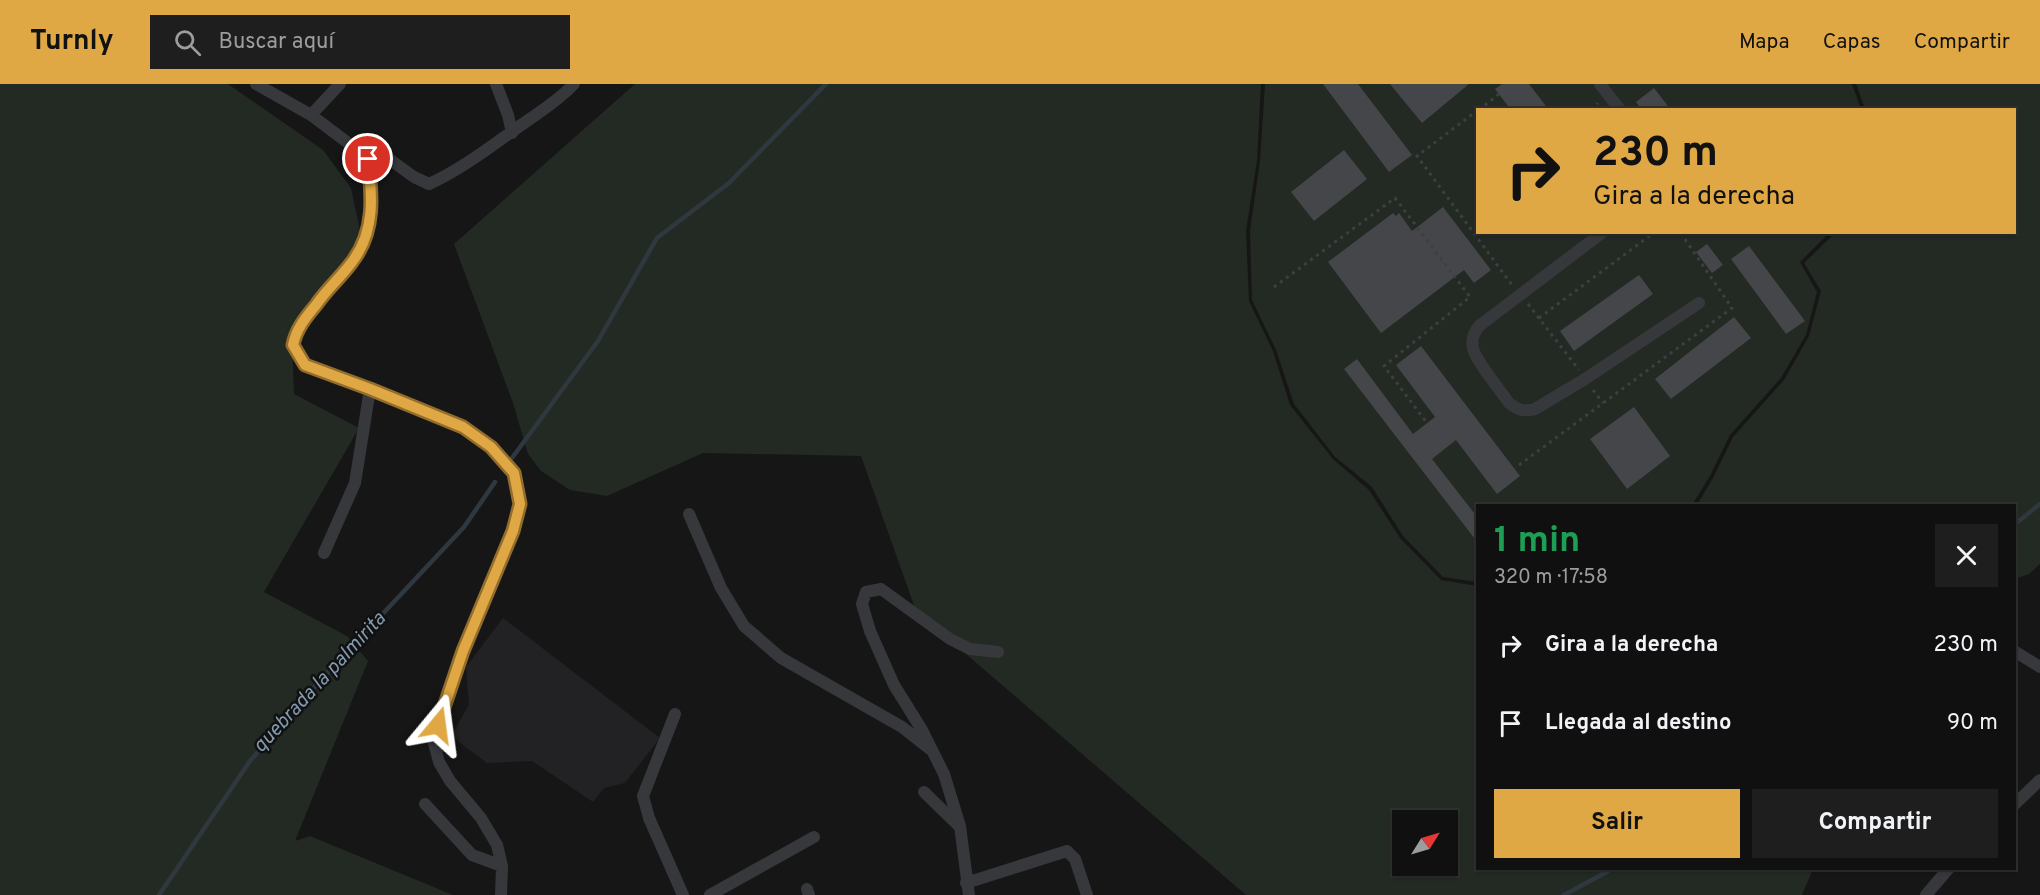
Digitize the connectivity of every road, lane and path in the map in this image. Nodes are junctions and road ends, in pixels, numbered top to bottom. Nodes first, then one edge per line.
1 (256, 84) edge
2 (340, 84) edge
3 (496, 84) edge
4 (574, 84) edge
5 (1600, 84) edge
6 (1499, 94) dead end
7 (1481, 108) edge
8 (1618, 108) edge
9 (1476, 112) edge
10 (312, 115) junction
11 (512, 133) junction
12 (368, 159) junction
13 (1600, 234) edge
14 (1652, 234) edge
15 (1274, 287) dead end
16 (1520, 296) junction
17 (1699, 303) dead end
18 (1539, 318) junction
19 (1585, 379) junction
20 (370, 389) junction
21 (1603, 403) dead end
22 (1427, 423) dead end
23 (689, 514) dead end
24 (324, 553) dead end
25 (998, 652) dead end
26 (2016, 652) edge
27 (2040, 667) edge
28 (675, 714) dead end
29 (933, 752) junction
30 (2040, 780) edge
31 (924, 792) dead end
32 (425, 804) dead end
33 (2016, 804) edge
34 (960, 826) junction
35 (814, 837) dead end
36 (502, 866) junction
37 (1947, 870) edge
38 (967, 889) edge
39 (501, 895) edge
40 (683, 895) edge
41 (710, 895) edge
42 (1087, 895) edge
43 (1926, 895) edge

1 - 10 street
2 - 10 street
3 - 11 street
4 - 11 street
5 - 8 street
6 - 7 path
9 - 16 path
10 - 12 street
11 - 12 street
12 - 20 street
13 - 16 street
14 - 18 path
15 - 22 path
16 - 18 path
16 - 19 street
17 - 19 street
18 - 19 path
19 - 21 path
20 - 24 street
20 - 36 street
23 - 29 street
25 - 29 street
26 - 27 street
28 - 40 street
29 - 34 street
30 - 33 street
31 - 34 street
32 - 36 street
34 - 38 street
35 - 41 street
36 - 39 street
37 - 43 street
38 - 42 street

